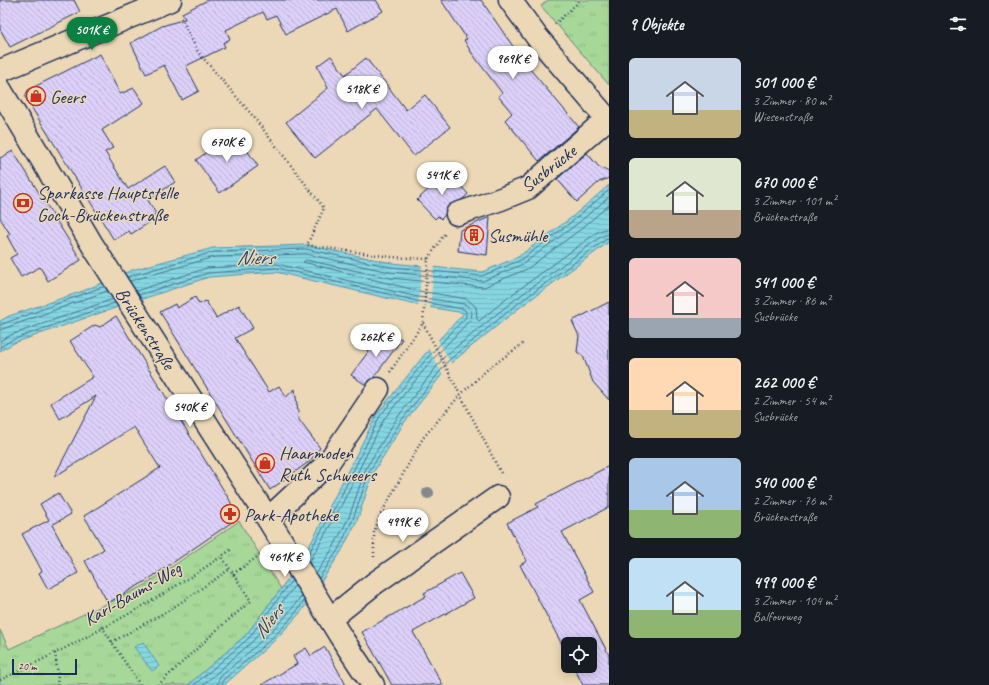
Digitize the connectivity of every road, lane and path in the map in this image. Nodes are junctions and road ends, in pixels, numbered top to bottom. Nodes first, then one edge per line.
1 (510, 0) edge
2 (582, 0) edge
3 (174, 6) edge
4 (538, 37) junction
5 (0, 71) edge
6 (0, 89) edge
7 (608, 120) edge
8 (457, 214) joint
9 (428, 259) junction
10 (423, 323) junction
11 (524, 344) dead end
12 (378, 389) joint
13 (460, 395) junction
14 (503, 477) dead end
15 (498, 497) dead end
16 (268, 519) junction
17 (232, 549) dead end
18 (264, 552) dead end
19 (222, 557) junction
20 (230, 569) junction
21 (233, 574) junction
22 (375, 584) junction
23 (330, 619) junction
24 (102, 628) junction
25 (112, 642) junction
26 (55, 653) junction
27 (0, 680) edge
28 (57, 685) edge
29 (140, 685) edge
30 (158, 685) edge
31 (373, 685) edge

1 - 4 street
2 - 4 path
3 - 5 street
3 - 9 path
4 - 7 street
6 - 16 street, Brückenstraße
7 - 8 street, Susbrücke
8 - 9 path
9 - 10 path
10 - 12 path
10 - 13 path
11 - 13 path
12 - 16 street
13 - 14 path
13 - 22 path
15 - 22 street
16 - 23 street, Brückenstraße
17 - 19 path, Karl-Baums-Weg
18 - 21 path
19 - 20 path
19 - 24 path, Karl-Baums-Weg
20 - 21 path
20 - 25 path
21 - 30 path
22 - 23 street
23 - 31 street, Brückenstraße
24 - 25 path
24 - 26 path, Karl-Baums-Weg
25 - 29 path
26 - 27 path, Karl-Baums-Weg
26 - 28 path

